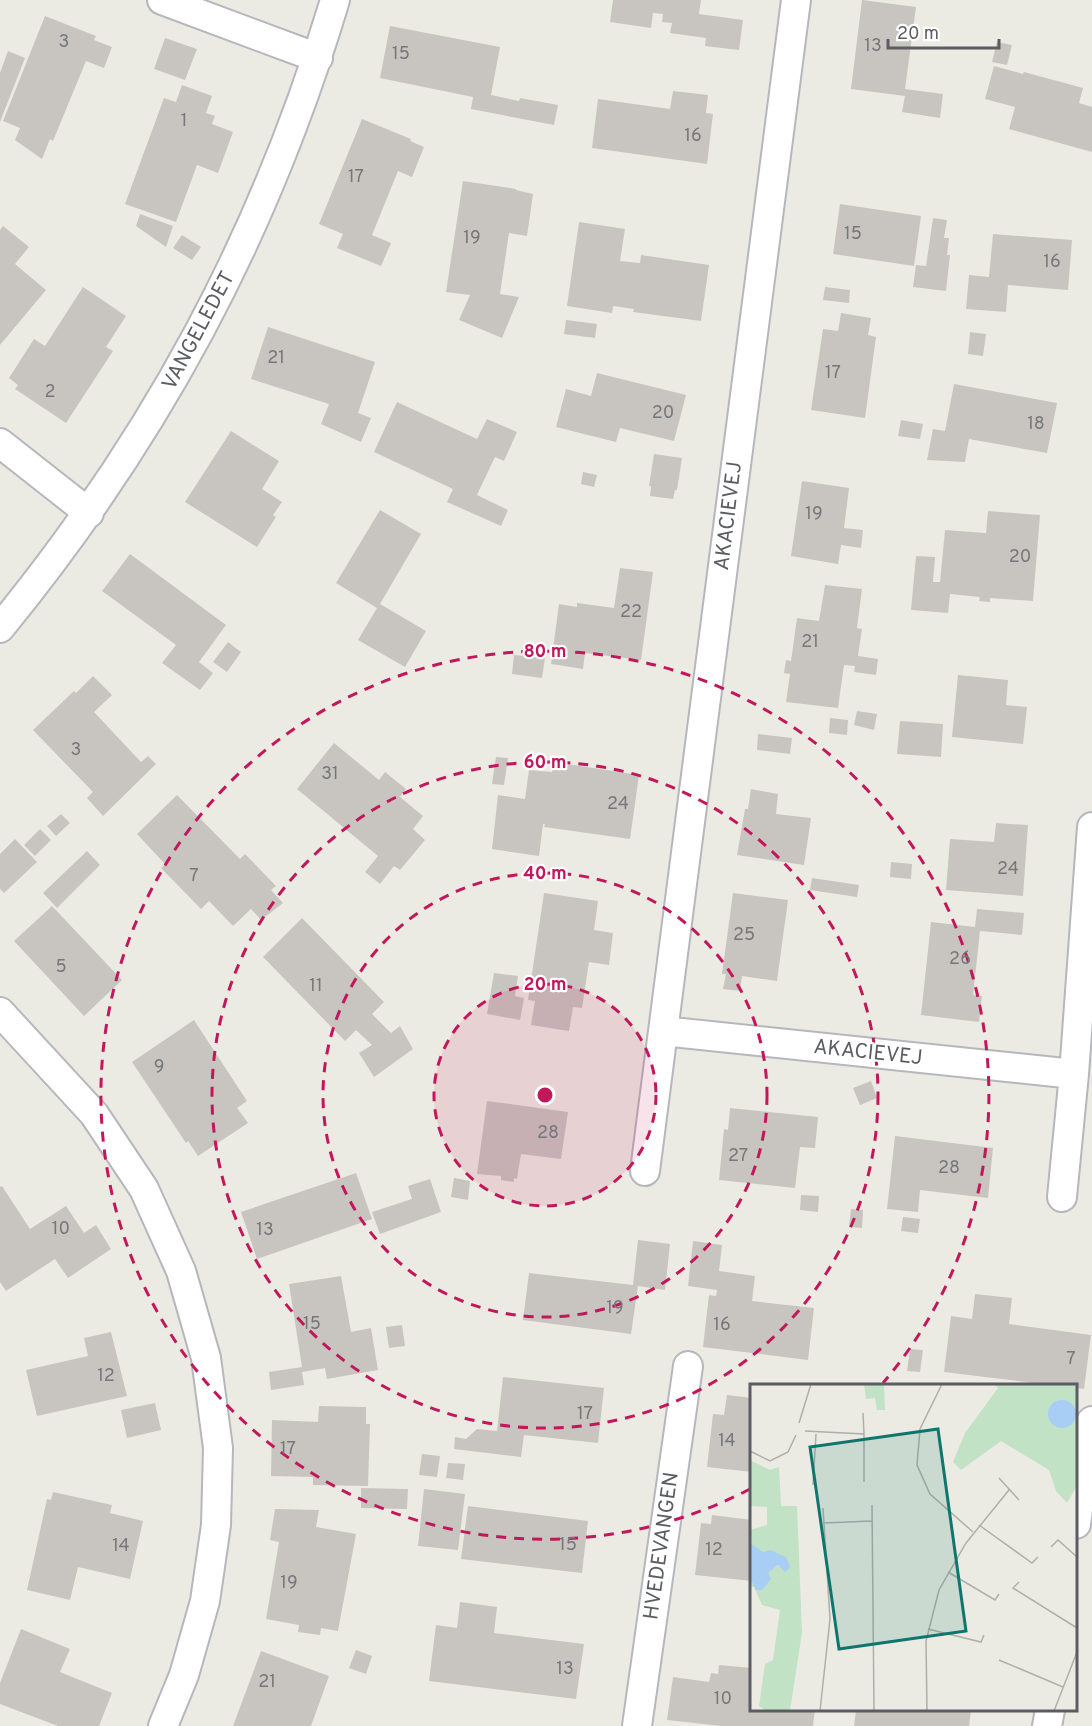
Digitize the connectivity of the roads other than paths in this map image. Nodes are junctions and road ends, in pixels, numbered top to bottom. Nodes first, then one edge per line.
1 (162, 0) edge
2 (335, 0) edge
3 (796, 0) edge
4 (318, 58) junction
5 (0, 443) edge
6 (89, 513) junction
7 (0, 628) edge
8 (1092, 827) edge
9 (0, 1012) edge
10 (663, 1031) junction
11 (1074, 1074) junction
12 (645, 1171) dead end
13 (1062, 1197) dead end
14 (688, 1366) dead end
15 (1092, 1421) edge
16 (1077, 1517) edge
17 (1050, 1711) edge
18 (163, 1726) edge
19 (637, 1726) edge
20 (1047, 1726) edge

1 - 4 street
2 - 4 street, VANGELEDET
3 - 10 street, AKACIEVEJ
4 - 6 street, VANGELEDET
5 - 6 street
6 - 7 street, VANGELEDET
8 - 11 street
9 - 18 street
10 - 11 street, AKACIEVEJ
10 - 12 street, AKACIEVEJ
11 - 13 street
14 - 19 street, HVEDEVANGEN
15 - 16 street
17 - 20 street

